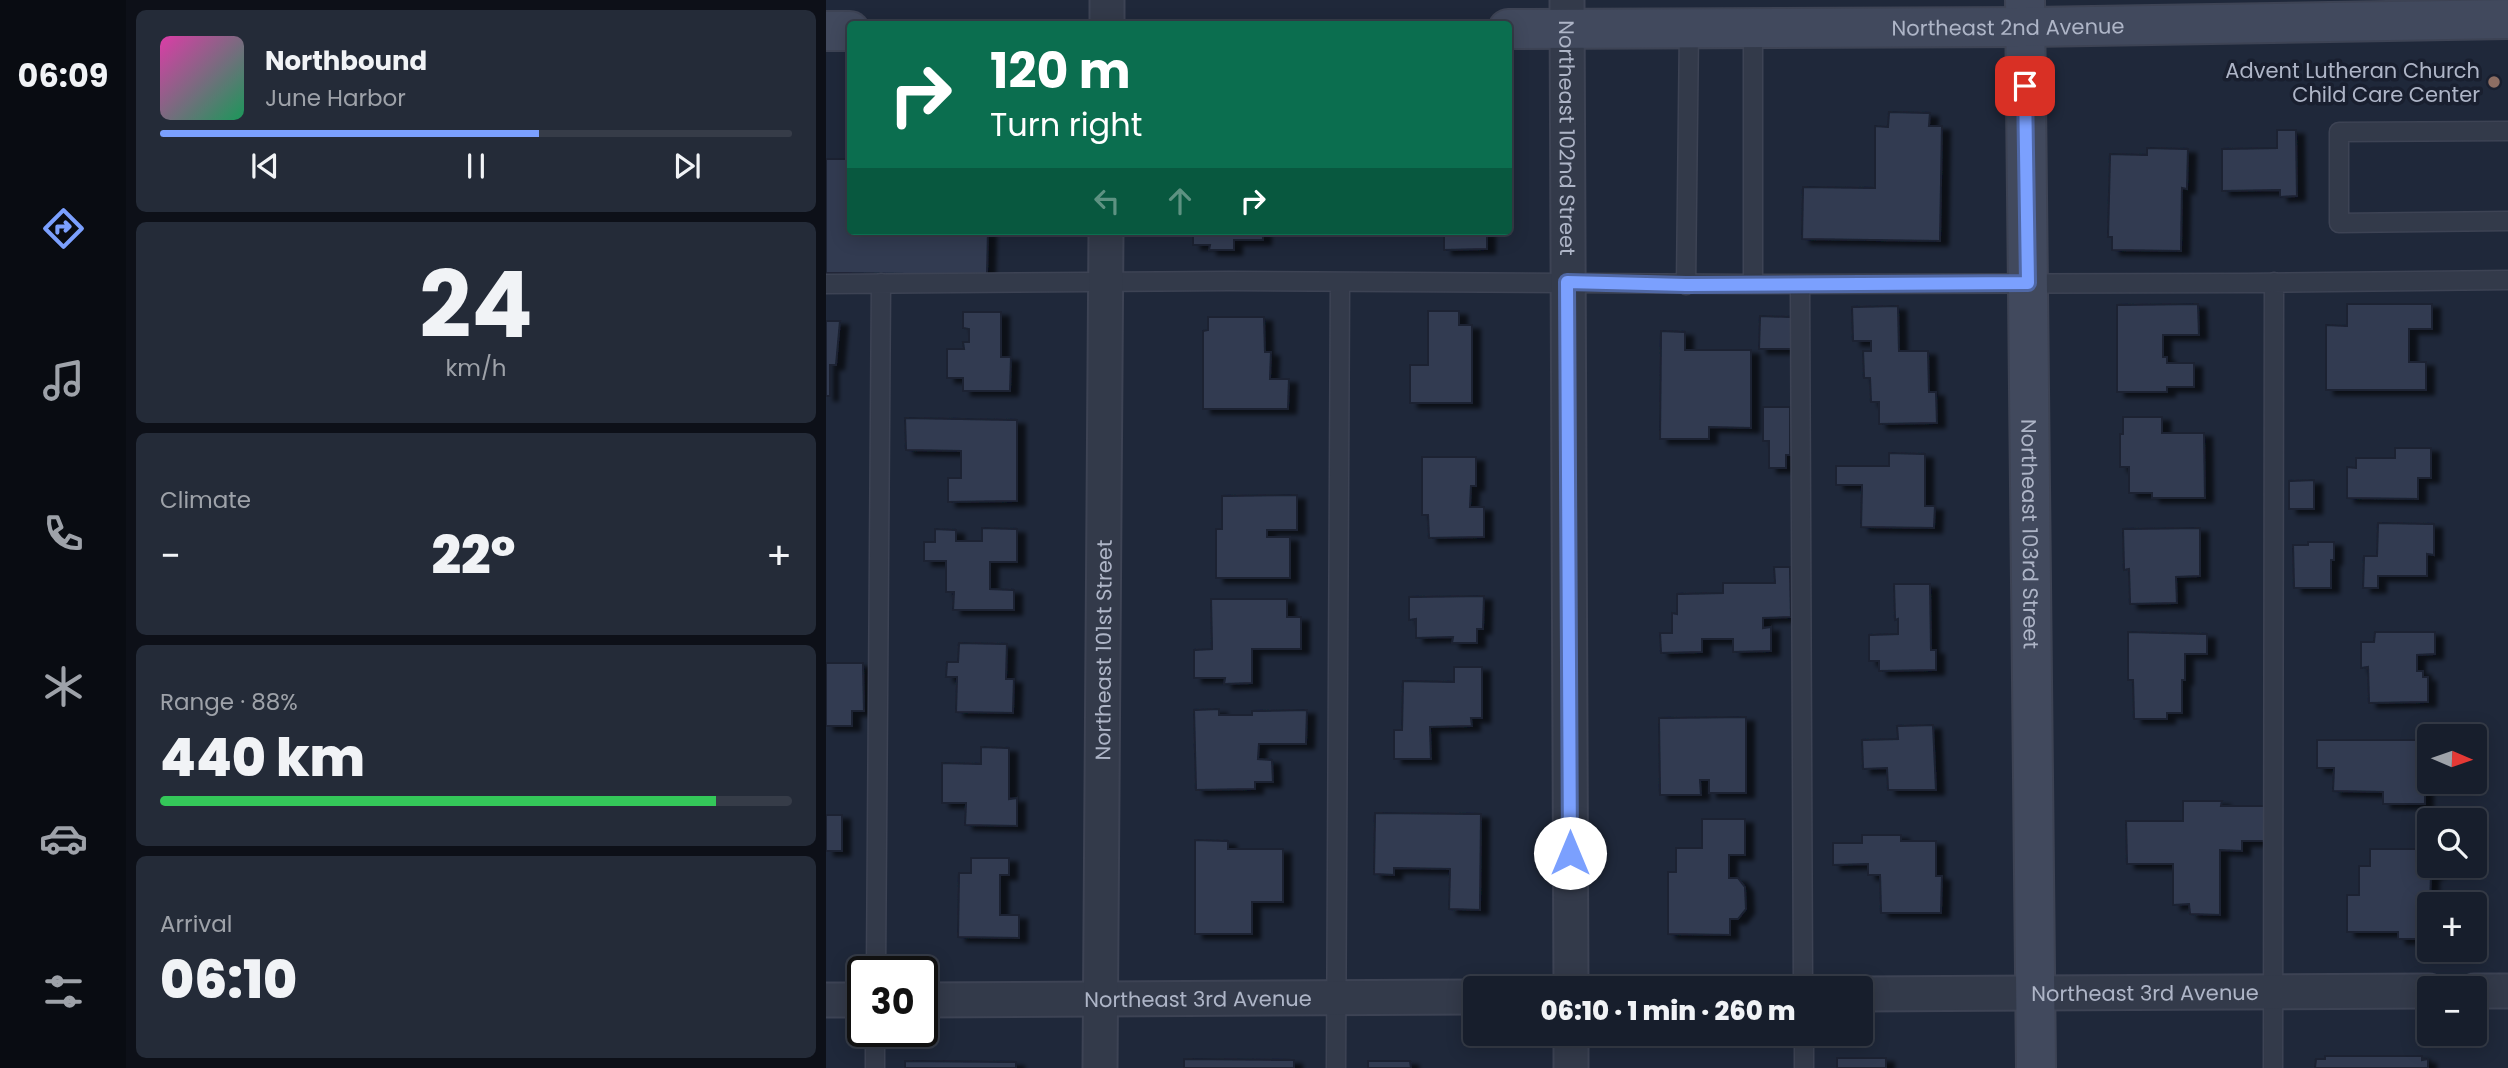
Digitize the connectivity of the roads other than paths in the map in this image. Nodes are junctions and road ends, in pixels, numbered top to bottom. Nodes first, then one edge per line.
1 (1107, 0) edge
2 (1567, 14) edge
3 (2025, 14) edge
4 (2508, 19) edge
5 (1107, 21) edge
6 (1512, 28) edge
7 (1689, 28) junction
8 (1753, 28) junction
9 (826, 31) edge
10 (847, 31) edge
11 (2508, 131) edge
12 (2508, 221) edge
13 (1106, 235) edge
14 (2508, 280) edge
15 (1105, 282) junction
16 (1340, 282) junction
17 (1567, 282) junction
18 (2274, 282) junction
19 (2028, 283) junction
20 (826, 284) edge
21 (881, 284) junction
22 (1753, 284) junction
23 (1800, 284) junction
24 (1686, 285) junction
25 (876, 956) edge
26 (1571, 976) edge
27 (1803, 976) edge
28 (2417, 991) edge
29 (2487, 991) edge
30 (2508, 991) edge
31 (2272, 992) junction
32 (1873, 994) edge
33 (2035, 994) junction
34 (1335, 997) junction
35 (1463, 997) edge
36 (1099, 999) junction
37 (826, 1000) edge
38 (847, 1000) edge
39 (938, 1000) edge
40 (1571, 1046) edge
41 (1804, 1046) edge
42 (875, 1047) edge
43 (876, 1068) edge
44 (1100, 1068) edge
45 (1336, 1068) edge
46 (1571, 1068) edge
47 (1804, 1068) edge
48 (2036, 1068) edge
49 (2273, 1068) edge

1 - 5 street
2 - 6 main road, Northeast 2nd Avenue
2 - 7 main road, Northeast 2nd Avenue
2 - 17 street, Northeast 102nd Street
3 - 4 main road, Northeast 2nd Avenue
3 - 8 main road, Northeast 2nd Avenue
3 - 19 main road, Northeast 103rd Street
7 - 8 main road, Northeast 2nd Avenue
7 - 24 lane
8 - 22 lane
9 - 10 main road
11 - 12 lane
13 - 15 street, Northeast 101st Street
14 - 18 lane
15 - 16 lane
15 - 21 lane
15 - 36 street, Northeast 101st Street
16 - 17 lane
16 - 34 lane
17 - 24 lane
17 - 26 street, Northeast 102nd Street
18 - 19 lane
18 - 31 lane
19 - 23 lane
19 - 33 main road, Northeast 103rd Street
20 - 21 lane
21 - 25 lane
22 - 23 lane
22 - 24 lane
23 - 27 lane
28 - 31 street, Northeast 3rd Avenue
29 - 30 street
31 - 33 street, Northeast 3rd Avenue
31 - 49 lane
32 - 33 street, Northeast 3rd Avenue
33 - 48 main road, Northeast 103rd Street
34 - 35 street, Northeast 3rd Avenue
34 - 36 street, Northeast 3rd Avenue
34 - 45 lane
36 - 39 street, Northeast 3rd Avenue
36 - 44 street, Northeast 101st Street
37 - 38 street
40 - 46 street
41 - 47 lane
42 - 43 lane

